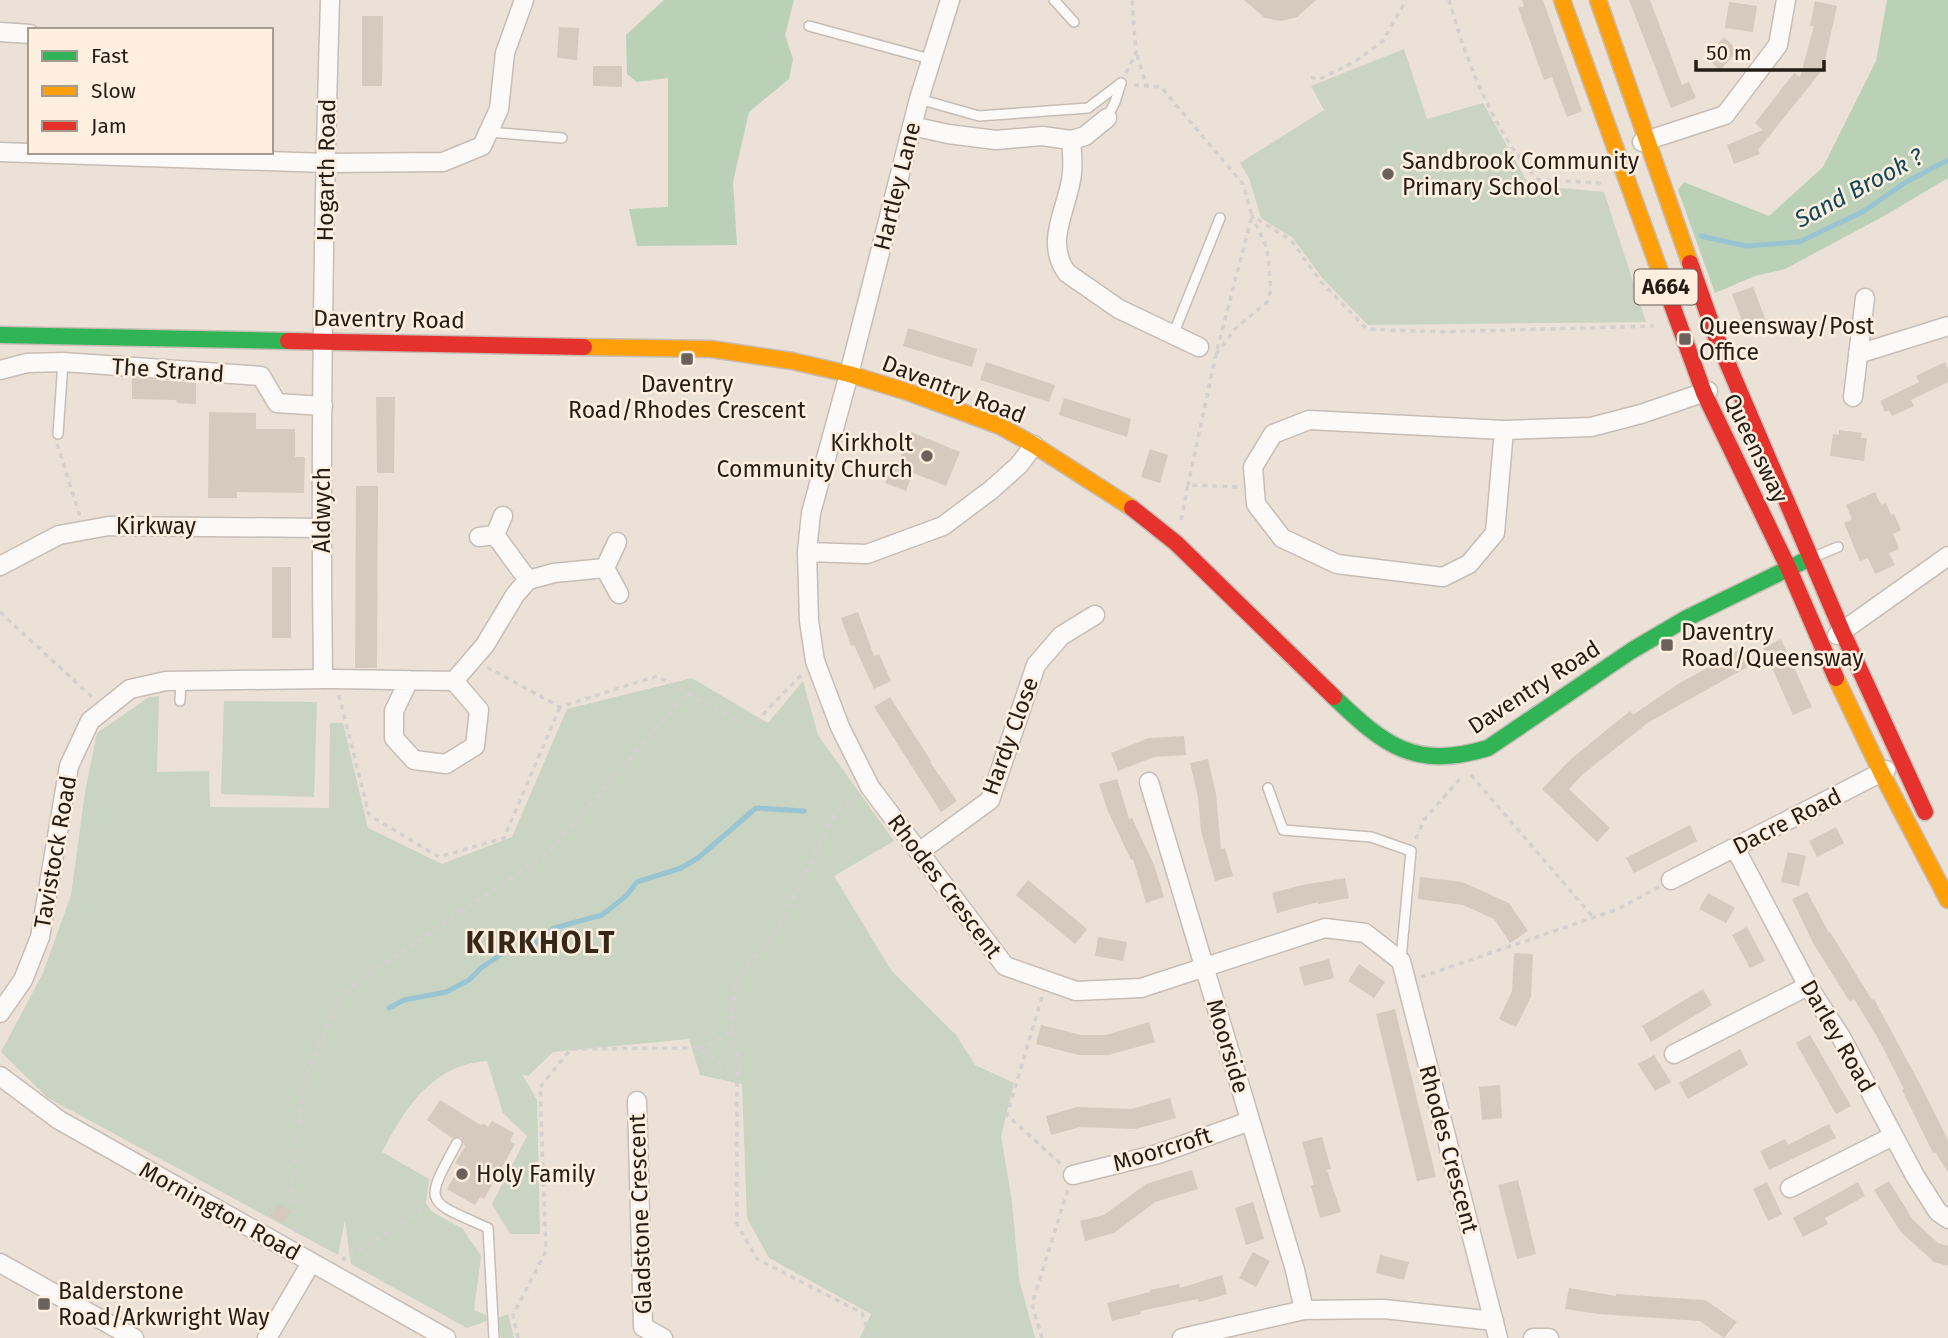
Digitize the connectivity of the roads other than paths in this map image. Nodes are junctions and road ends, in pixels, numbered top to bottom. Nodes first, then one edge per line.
1 (330, 0) edge
2 (524, 0) edge
3 (950, 0) edge
4 (1054, 0) edge
5 (1562, 0) edge
6 (1598, 0) edge
7 (1786, 0) edge
8 (1074, 22) dead end
9 (809, 26) dead end
10 (0, 32) edge
11 (28, 34) edge
12 (930, 59) junction
13 (919, 99) junction
14 (1107, 118) joint
15 (912, 125) junction
16 (488, 132) junction
17 (562, 138) dead end
18 (1071, 140) junction
19 (1647, 141) junction
20 (1616, 149) junction
21 (0, 152) edge
22 (28, 153) edge
23 (59, 154) edge
24 (325, 163) junction
25 (1220, 218) dead end
26 (1865, 298) dead end
27 (1948, 326) edge
28 (0, 335) edge
29 (1173, 335) junction
30 (323, 341) junction
31 (1207, 351) road end
32 (1858, 354) junction
33 (63, 362) junction
34 (0, 370) edge
35 (849, 373) junction
36 (1733, 378) junction
37 (1704, 393) junction
38 (1853, 397) dead end
39 (323, 406) junction
40 (1504, 430) junction
41 (58, 435) road end
42 (1034, 445) junction
43 (503, 516) dead end
44 (321, 528) junction
45 (617, 542) dead end
46 (1838, 547) dead end
47 (807, 552) junction
48 (1948, 556) edge
49 (1811, 558) junction
50 (0, 566) edge
51 (1788, 567) junction
52 (605, 568) junction
53 (528, 580) junction
54 (619, 594) dead end
55 (1095, 614) dead end
56 (1842, 631) junction
57 (1821, 645) junction
58 (329, 679) junction
59 (181, 680) junction
60 (408, 680) junction
61 (454, 681) junction
62 (180, 701) dead end
63 (1903, 762) junction
64 (1881, 772) junction
65 (1149, 782) dead end
66 (1268, 789) dead end
67 (1933, 831) dead end
68 (1735, 848) junction
69 (919, 852) junction
70 (1944, 867) edge
71 (1671, 880) road end
72 (1948, 900) edge
73 (1401, 961) junction
74 (1205, 968) junction
75 (1808, 986) junction
76 (0, 1013) edge
77 (1674, 1054) dead end
78 (0, 1076) edge
79 (637, 1101) dead end
80 (1250, 1121) junction
81 (1893, 1136) junction
82 (457, 1143) dead end
83 (1073, 1175) road end
84 (1790, 1188) dead end
85 (1948, 1219) edge
86 (304, 1258) junction
87 (0, 1263) edge
88 (1304, 1310) junction
89 (1496, 1329) edge
90 (640, 1332) edge
91 (134, 1338) edge
92 (267, 1338) edge
93 (446, 1338) edge
94 (494, 1338) edge
95 (663, 1338) edge
96 (1182, 1338) edge
97 (1533, 1338) edge
98 (1549, 1338) edge

1 - 24 street, Hogarth Road
2 - 16 street
3 - 12 street, Hartley Lane
4 - 8 lane
5 - 20 main road, Queensway / A664
6 - 19 main road, Queensway / A664
7 - 19 street
9 - 12 lane
10 - 11 street
12 - 13 street, Hartley Lane
13 - 14 lane
13 - 15 street, Hartley Lane
14 - 18 street
15 - 18 street
15 - 35 street, Hartley Lane
16 - 17 lane
16 - 24 street
18 - 29 street
19 - 20 street
19 - 36 main road, Queensway / A664
20 - 37 main road, Queensway / A664
21 - 22 street
23 - 24 street
24 - 30 street, Hogarth Road
25 - 29 lane
26 - 32 street
27 - 32 street
28 - 30 main road, Daventry Road
29 - 31 street
30 - 35 main road, Daventry Road
30 - 39 street, Aldwych
32 - 38 street
33 - 34 street, The Strand
33 - 39 street, The Strand
33 - 41 lane
35 - 42 main road, Daventry Road
35 - 47 street, Rhodes Crescent
36 - 37 street
36 - 49 main road, Queensway / A664
37 - 40 street
37 - 51 main road, Queensway / A664
39 - 44 street, Aldwych
40 - 40 street
42 - 47 street
42 - 51 main road, Daventry Road
43 - 53 street
44 - 50 street, Kirkway
44 - 58 street, Aldwych
45 - 52 street
46 - 49 lane
47 - 69 street, Rhodes Crescent
48 - 56 street
49 - 51 main road, Daventry Road
49 - 56 main road, Queensway / A664
51 - 57 main road, Queensway / A664
52 - 53 street
52 - 54 street
53 - 61 street
55 - 69 street, Hardy Close
56 - 57 street
56 - 63 main road, Queensway / A664
57 - 64 main road, Queensway / A664
58 - 59 street, Tavistock Road
58 - 60 street, Tavistock Road
59 - 62 lane
59 - 76 street, Tavistock Road
60 - 61 street
60 - 61 street
63 - 64 street, Dacre Road
63 - 67 main road, Queensway / A664
64 - 68 street, Dacre Road
64 - 70 main road, Queensway / A664
65 - 74 street, Moorside
66 - 73 lane
68 - 71 street, Dacre Road
68 - 75 street, Darley Road
69 - 74 street, Rhodes Crescent
70 - 72 main road, Queensway / A664
73 - 74 street, Rhodes Crescent
73 - 89 street, Rhodes Crescent
74 - 80 street, Moorside
75 - 77 street
75 - 81 street, Darley Road
78 - 86 street, Mornington Road
79 - 90 street, Gladstone Crescent
80 - 83 street, Moorcroft
80 - 88 street, Moorside
81 - 84 street
81 - 85 street, Darley Road
82 - 94 lane
86 - 92 street
86 - 93 street, Mornington Road
87 - 91 street
88 - 89 street
88 - 96 street
90 - 95 street, Gladstone Crescent
97 - 98 street

